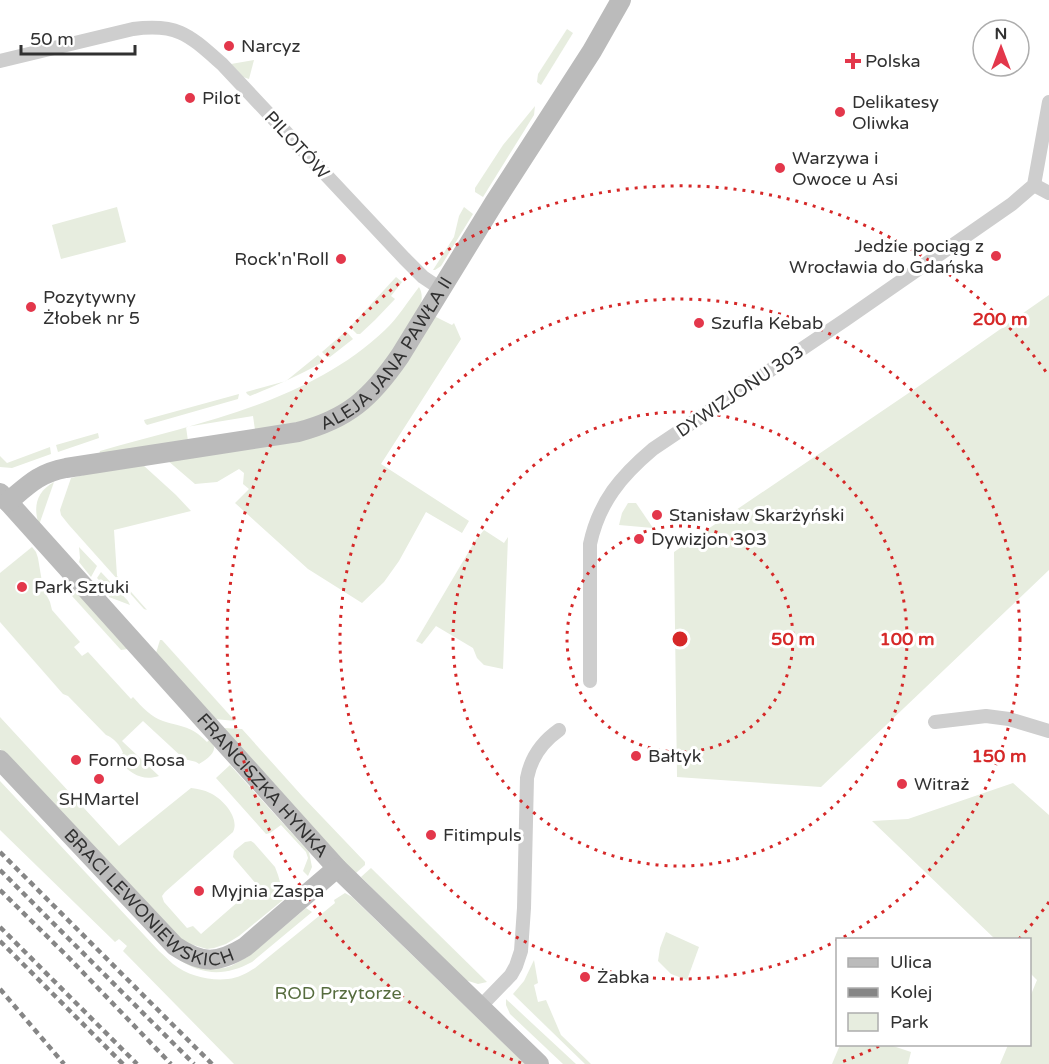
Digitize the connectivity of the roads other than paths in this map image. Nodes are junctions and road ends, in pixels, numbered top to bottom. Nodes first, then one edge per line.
1 (621, 0) edge
2 (0, 61) edge
3 (1049, 102) edge
4 (1034, 185) junction
5 (1049, 193) edge
6 (441, 290) junction
7 (4, 497) edge
8 (590, 681) dead end
9 (935, 722) dead end
10 (559, 730) dead end
11 (1049, 731) edge
12 (0, 760) edge
13 (337, 868) junction
14 (480, 1007) junction
15 (539, 1064) edge

1 - 6 street, ALEJA JANA PAWŁA II
2 - 6 street, PILOTÓW
3 - 4 street
4 - 5 street
4 - 8 street, DYWIZJONU 303
6 - 7 street, ALEJA JANA PAWŁA II
7 - 13 street, FRANCISZKA HYNKA
9 - 11 street
10 - 14 street
12 - 13 street, BRACI LEWONIEWSKICH
13 - 14 street, FRANCISZKA HYNKA
14 - 15 street, FRANCISZKA HYNKA

